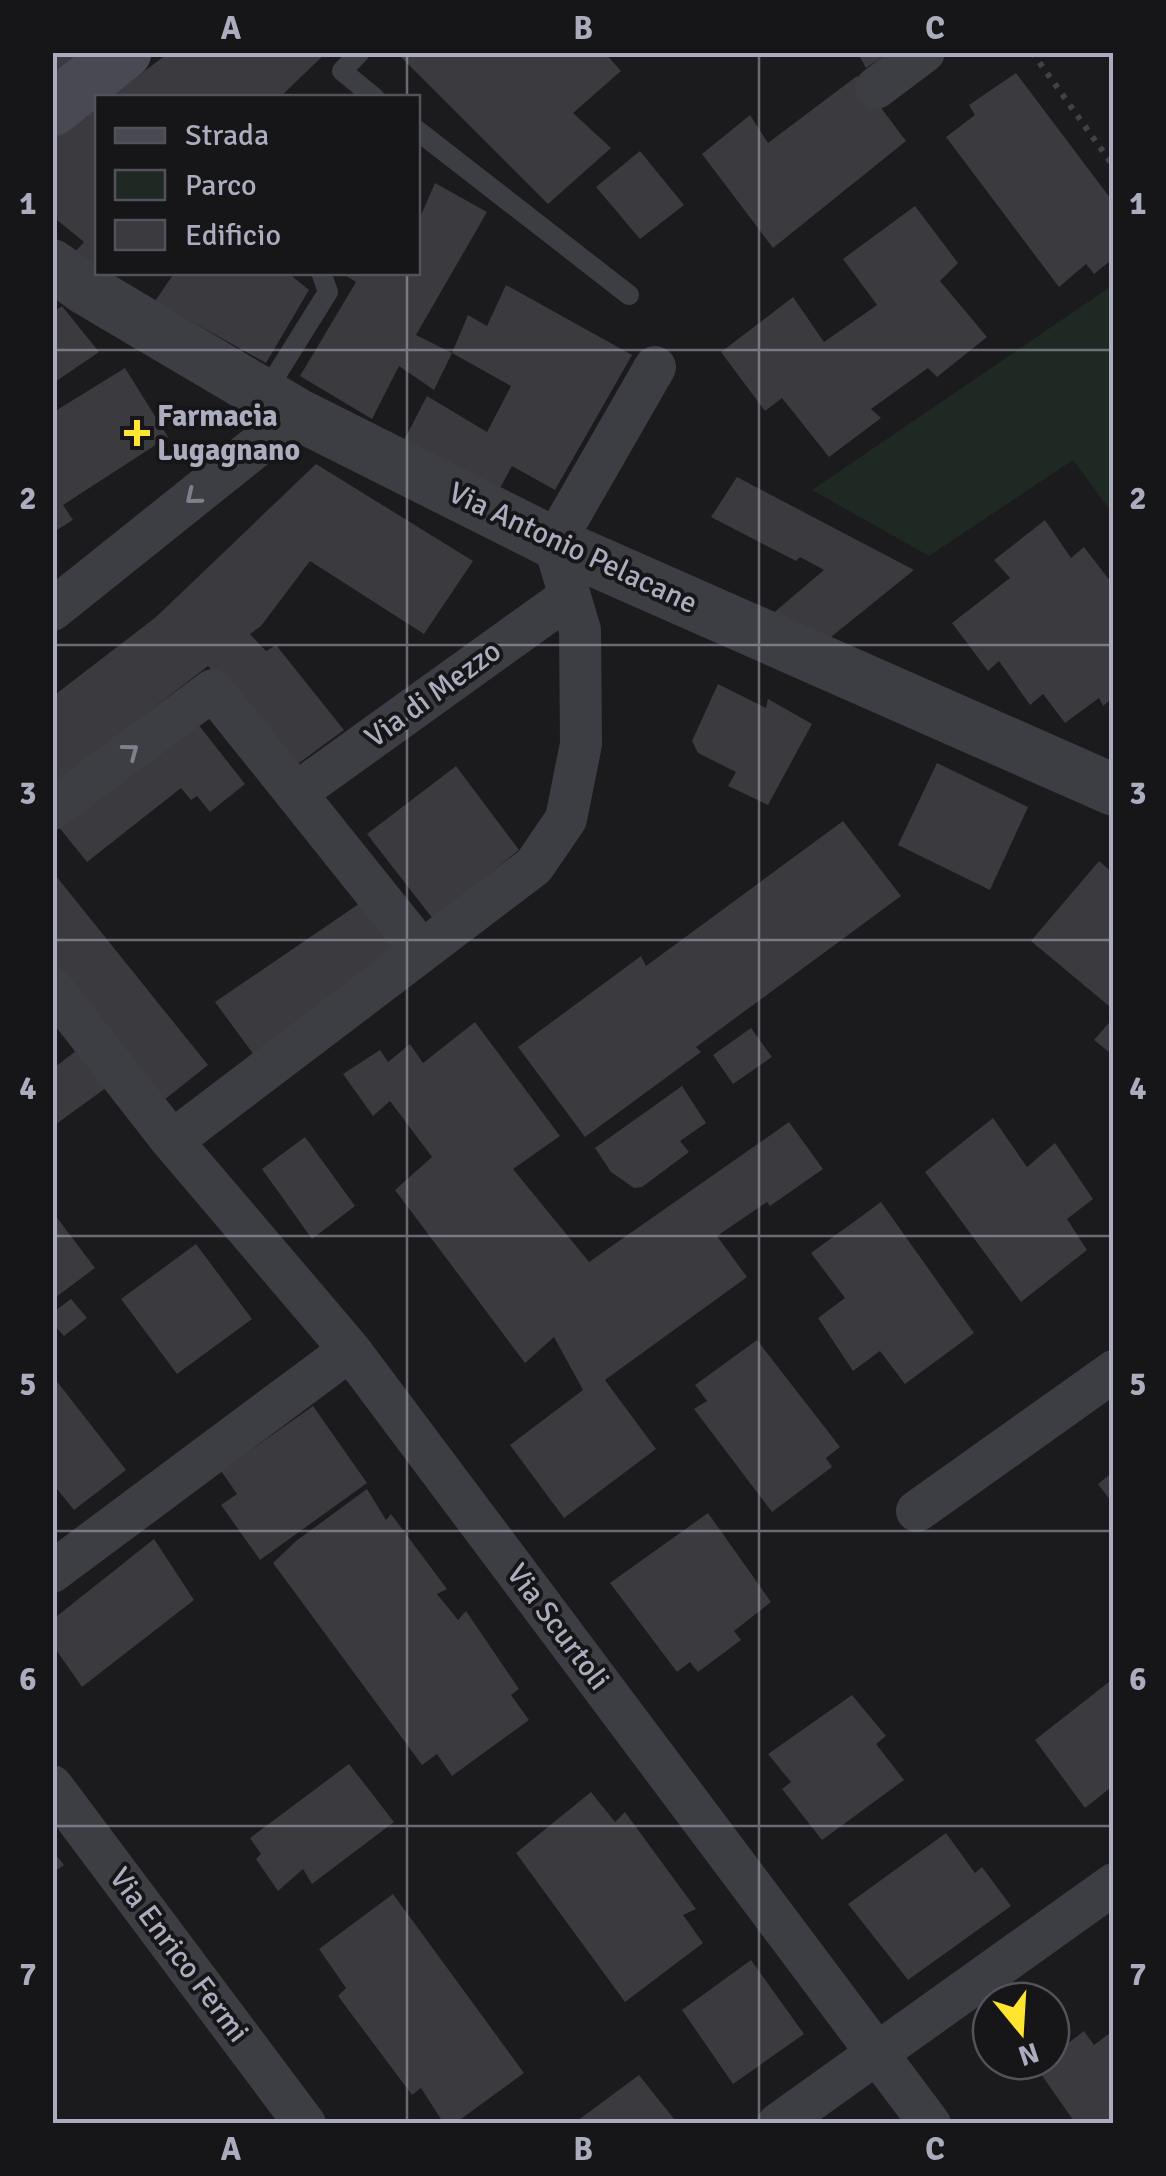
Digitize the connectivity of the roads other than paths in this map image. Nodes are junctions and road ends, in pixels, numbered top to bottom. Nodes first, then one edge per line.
1 (124, 52) edge
2 (360, 52) edge
3 (924, 52) edge
4 (876, 88) dead end
5 (371, 95) edge
6 (52, 109) edge
7 (420, 133) edge
8 (52, 266) edge
9 (321, 275) edge
10 (629, 295) dead end
11 (655, 367) dead end
12 (280, 404) junction
13 (554, 543) junction
14 (570, 596) junction
15 (52, 610) edge
16 (1108, 782) edge
17 (296, 794) junction
18 (52, 809) edge
19 (422, 952) junction
20 (52, 988) edge
21 (172, 1141) junction
22 (350, 1350) junction
23 (1114, 1371) edge
24 (916, 1511) dead end
25 (52, 1572) edge
26 (52, 1786) edge
27 (1114, 1884) edge
28 (879, 2053) junction
29 (305, 2124) edge
30 (778, 2124) edge
31 (930, 2124) edge

1 - 6 main road
2 - 5 lane
3 - 4 street
7 - 10 lane
8 - 12 street, Via Antonio Pelacane
9 - 12 lane
11 - 13 street
12 - 13 street, Via Antonio Pelacane
12 -> 15 street
13 - 14 street
13 - 16 street, Via Antonio Pelacane
14 - 17 street, Via di Mezzo
14 - 19 street
18 -> 17 street
17 - 19 street
19 - 21 street
20 - 21 street, Via Scurtoli
21 - 22 street, Via Scurtoli
22 - 25 street
22 - 28 street, Via Scurtoli
23 - 24 street
26 - 29 street, Via Enrico Fermi
27 - 28 street
28 - 30 street
28 - 31 street, Via Scurtoli

